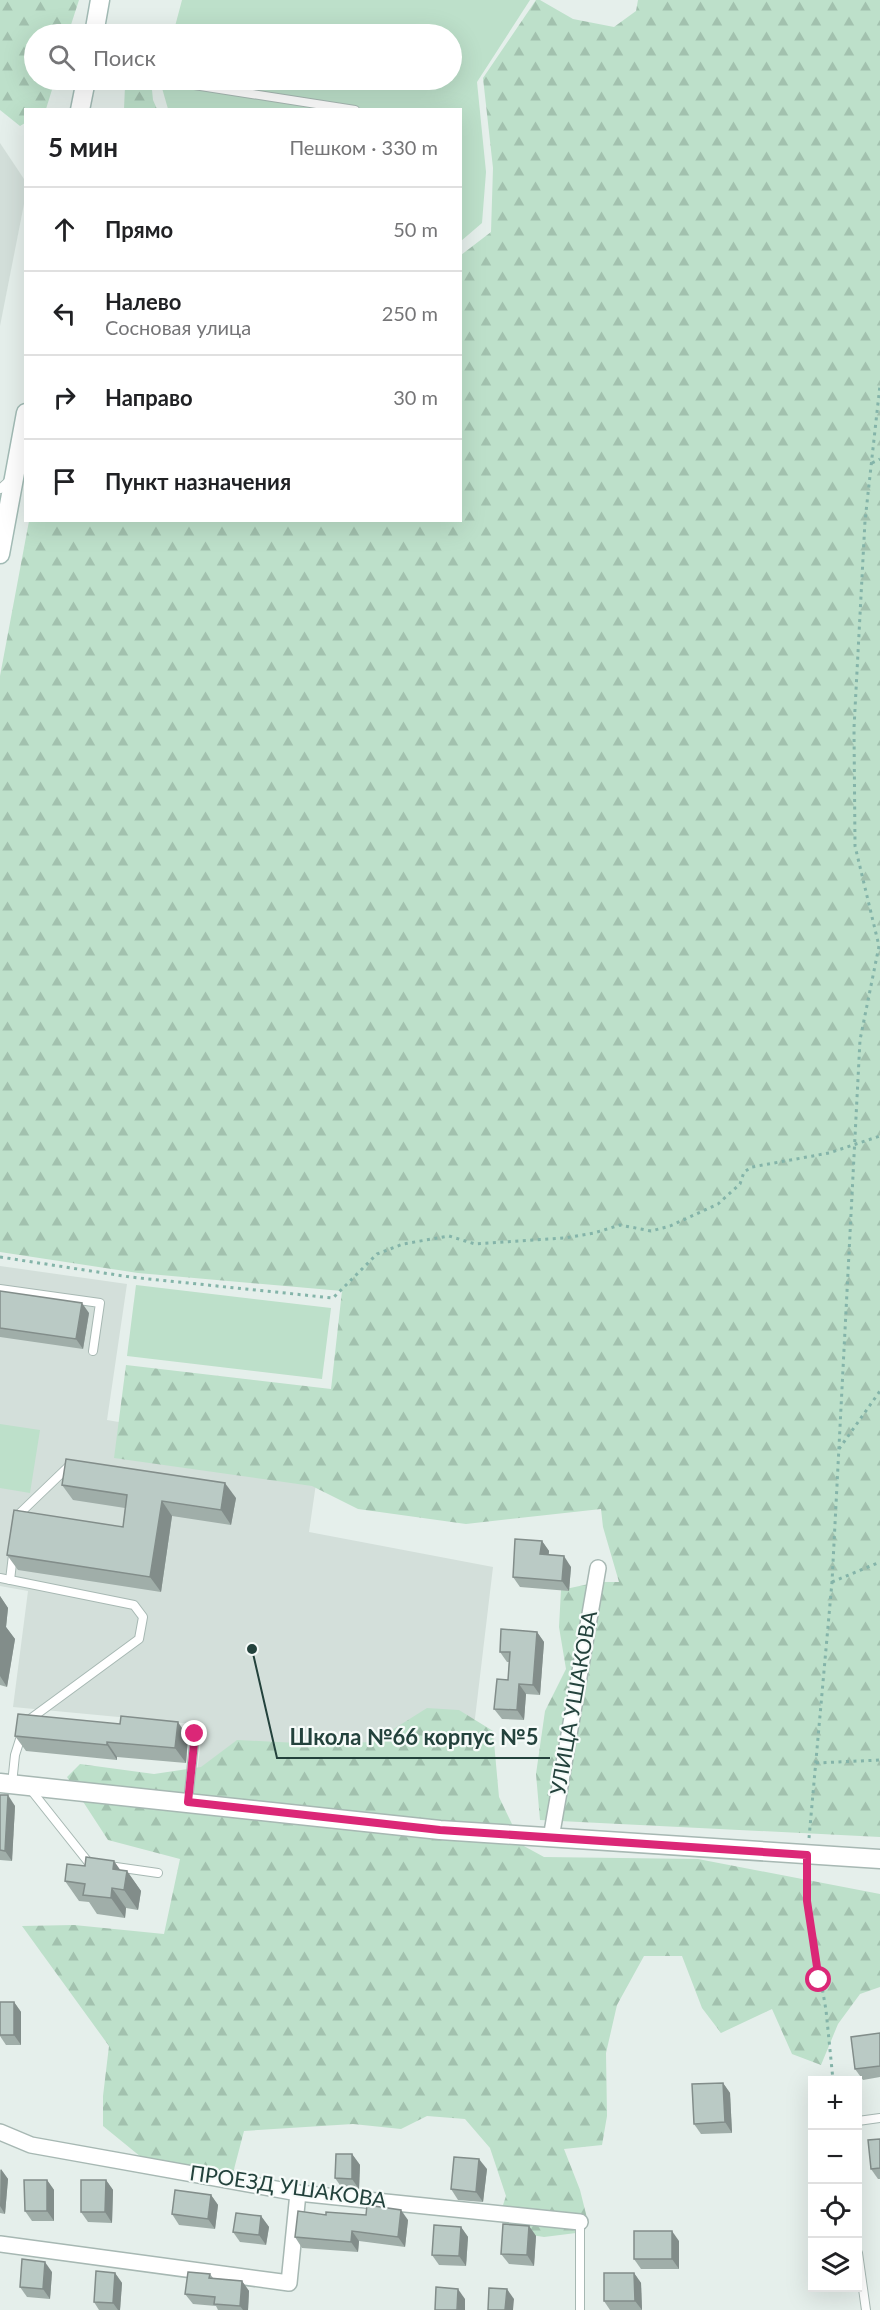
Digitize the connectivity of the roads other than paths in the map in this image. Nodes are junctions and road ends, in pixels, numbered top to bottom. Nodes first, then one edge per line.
1 (100, 0) edge
2 (96, 24) edge
3 (84, 90) edge
4 (226, 90) edge
5 (80, 108) edge
6 (342, 108) edge
7 (24, 424) edge
8 (14, 476) junction
9 (0, 489) edge
10 (0, 554) edge
11 (0, 1289) edge
12 (93, 1351) dead end
13 (68, 1467) edge
14 (16, 1526) edge
15 (14, 1548) edge
16 (598, 1568) dead end
17 (0, 1578) edge
18 (10, 1580) junction
19 (195, 1734) dead end
20 (13, 1785) edge
21 (188, 1802) junction
22 (551, 1838) junction
23 (880, 1859) edge
24 (158, 1873) dead end
25 (880, 2118) edge
26 (862, 2120) edge
27 (0, 2132) edge
28 (298, 2193) junction
29 (580, 2222) joint
30 (0, 2244) edge
31 (862, 2282) edge
32 (580, 2310) edge
33 (866, 2310) edge

1 - 2 street
3 - 5 street
4 - 6 lane
7 - 8 street
8 - 9 lane
8 - 10 street
11 - 12 lane
13 - 14 lane
15 - 18 lane
16 - 22 street, УЛИЦА УШАКОВА
17 - 18 lane
18 - 20 lane
19 - 21 lane
20 - 21 street
20 - 24 lane
21 - 22 street
22 - 23 street
25 - 26 lane
27 - 28 street, ПРОЕЗД УШАКОВА
28 - 29 street, ПРОЕЗД УШАКОВА
28 - 30 street
29 - 32 lane
31 - 33 lane

